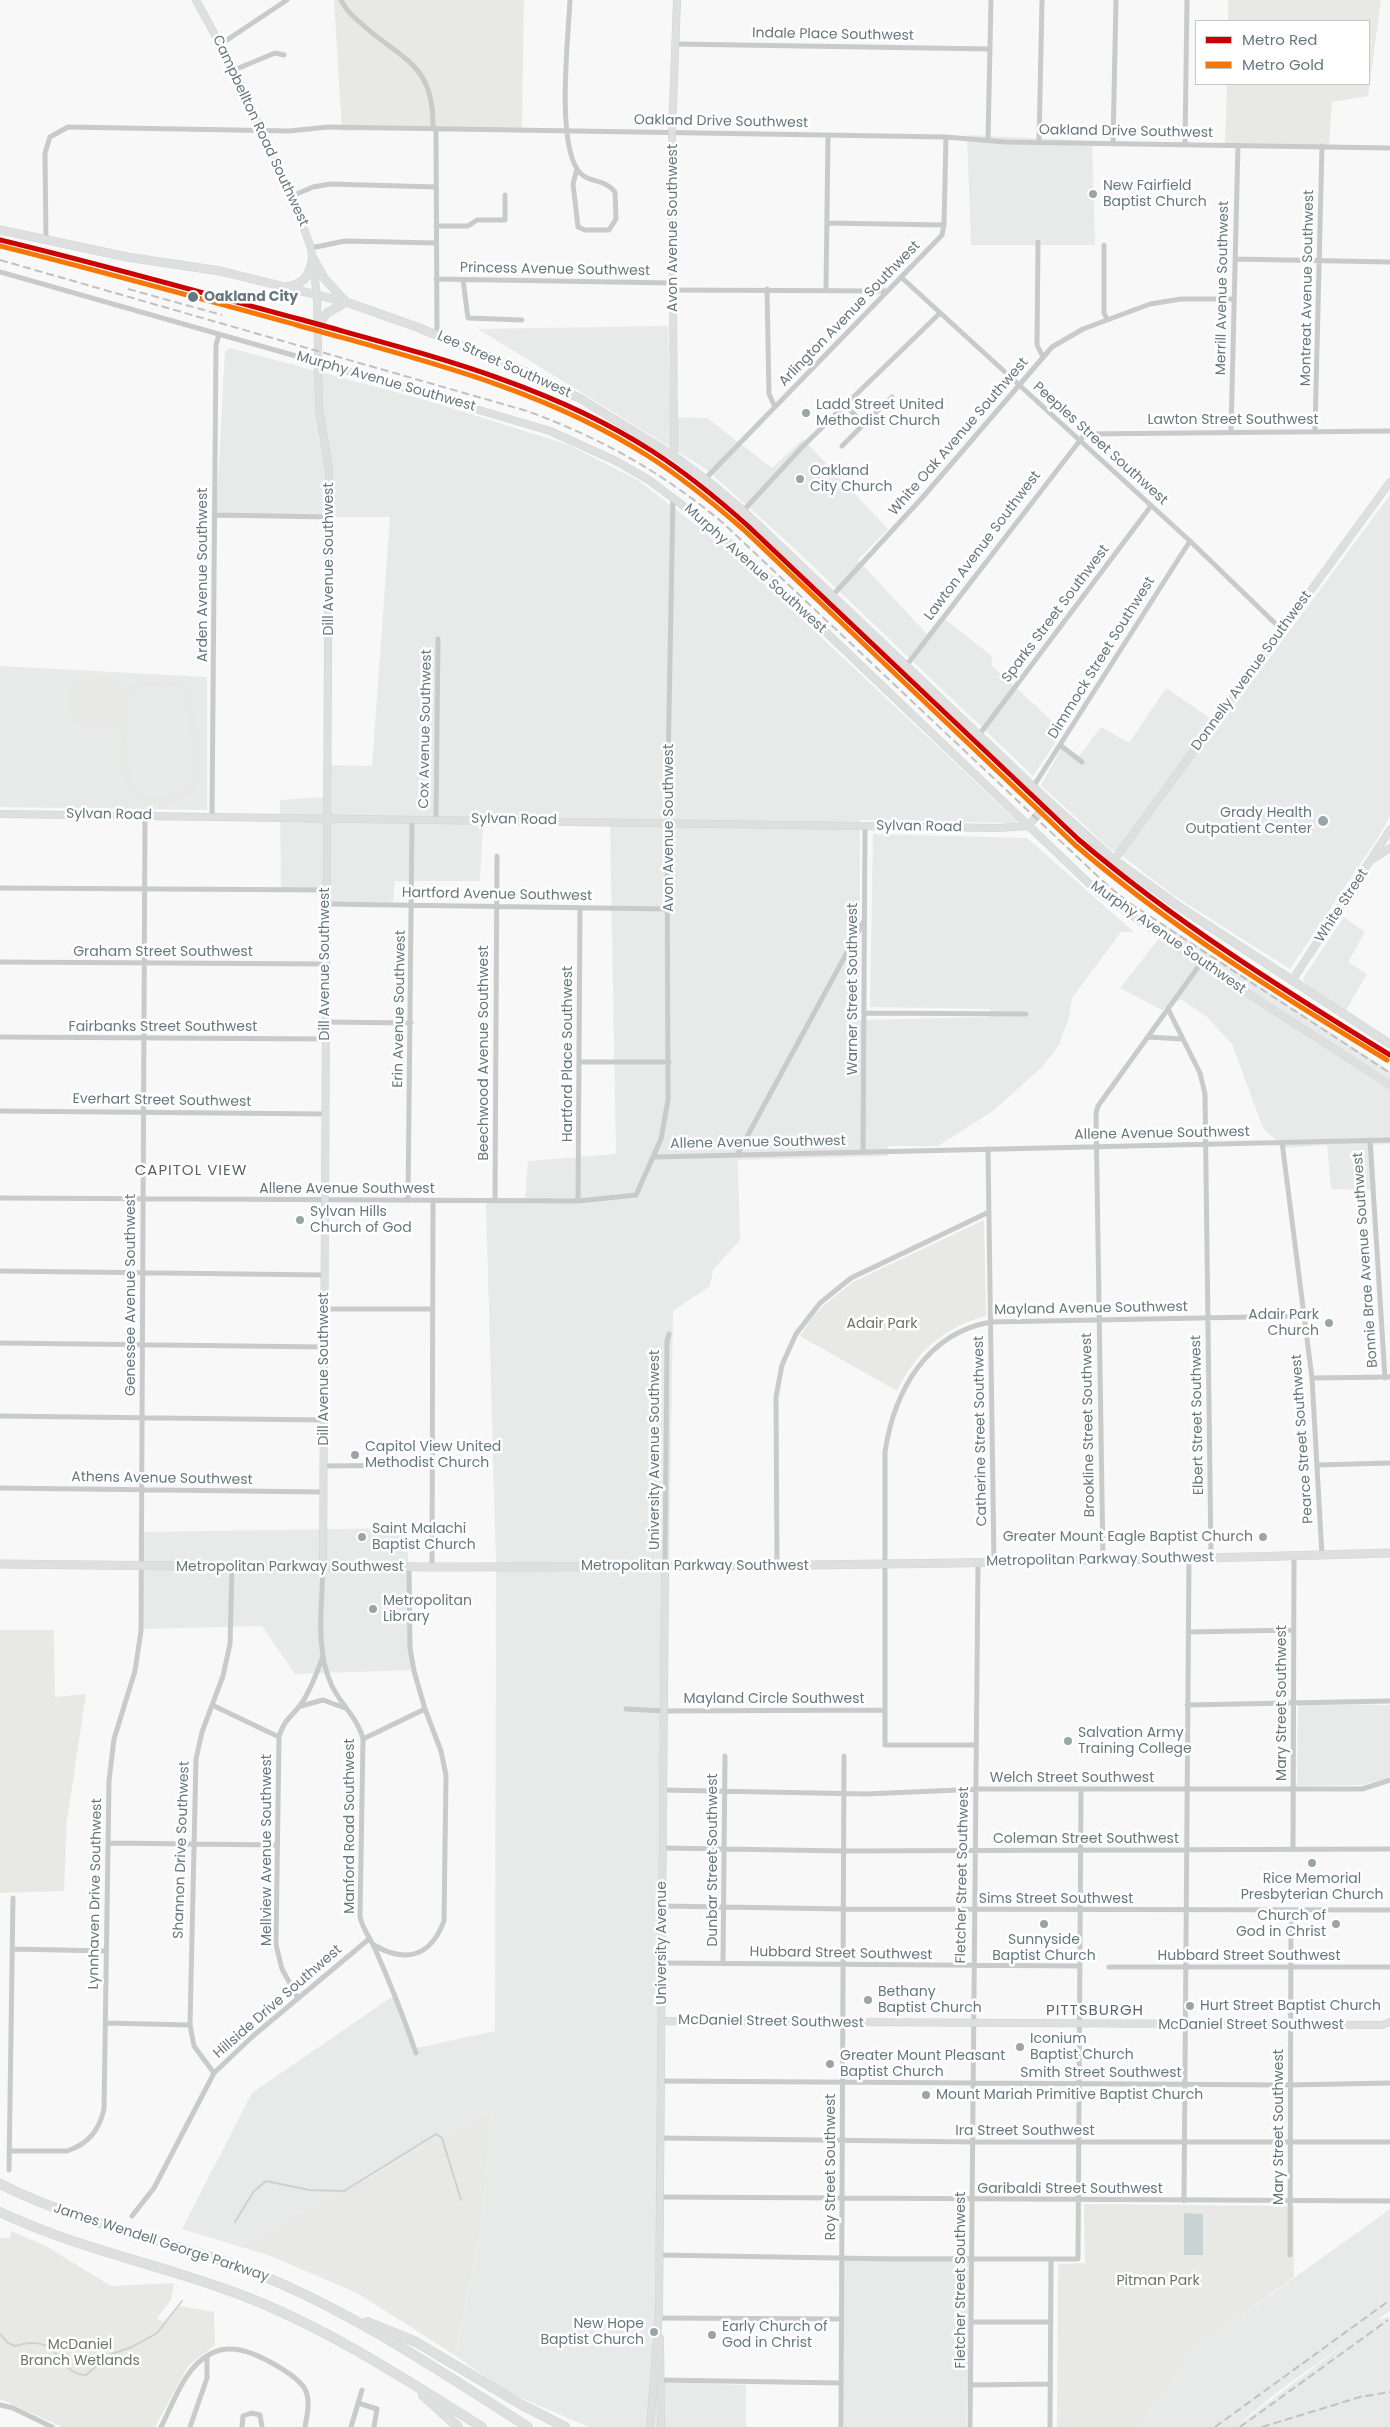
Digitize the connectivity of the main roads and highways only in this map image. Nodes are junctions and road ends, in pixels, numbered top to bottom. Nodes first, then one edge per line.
1 (196, 0) edge
2 (677, 0) edge
3 (0, 230) edge
4 (313, 258) junction
5 (278, 287) junction
6 (317, 296) junction
7 (346, 302) junction
8 (318, 326) junction
9 (317, 362) junction
10 (674, 456) junction
11 (1390, 482) edge
12 (1049, 802) junction
13 (0, 814) edge
14 (326, 818) junction
15 (1028, 826) junction
16 (1390, 832) edge
17 (1390, 848) edge
18 (1114, 860) junction
19 (1371, 861) junction
20 (1292, 981) junction
21 (1390, 1044) edge
22 (1390, 1085) edge
23 (1390, 1553) edge
24 (0, 1564) edge
25 (665, 1567) junction
26 (323, 1568) junction
27 (662, 2020) junction
28 (1390, 2022) edge
29 (0, 2184) edge
30 (0, 2212) edge
31 (337, 2310) junction
32 (657, 2380) junction
33 (423, 2393) junction
34 (455, 2425) edge
35 (482, 2427) edge
36 (528, 2427) edge
37 (565, 2427) edge
38 (650, 2427) edge
39 (661, 2427) edge

1 - 4 main road, Campbellton Road Southwest
2 - 10 main road, Avon Avenue Southwest
3 - 5 main road, Lee Street Southwest
4 - 5 main road
4 - 6 main road, Campbellton Road Southwest
4 - 7 main road
5 - 6 main road, Lee Street Southwest
6 - 7 main road, Lee Street Southwest
6 - 8 main road, Campbellton Road Southwest
7 - 8 main road
7 - 10 main road, Lee Street Southwest
8 - 9 main road, Dill Avenue Southwest
9 - 14 main road, Dill Avenue Southwest
9 - 15 main road, Murphy Avenue Southwest
10 - 12 main road, Lee Street Southwest
11 - 18 main road, Donnelly Avenue Southwest
12 - 15 main road
12 - 18 main road, Lee Street Southwest
13 - 14 main road, Sylvan Road
14 - 15 main road, Sylvan Road
14 - 26 main road, Dill Avenue Southwest
15 - 22 main road, Murphy Avenue Southwest
16 - 19 main road, White Street
17 - 19 main road
18 - 20 main road, Lee Street Southwest
19 - 20 main road, White Street
20 - 21 main road, Lee Street Southwest
23 - 25 main road, Metropolitan Parkway Southwest
24 - 26 main road, Metropolitan Parkway Southwest
25 - 26 main road, Metropolitan Parkway Southwest
25 - 27 main road, University Avenue
27 - 28 main road, McDaniel Street Southwest
27 - 32 main road, University Avenue
29 - 31 highway, James Wendell George Parkway
30 - 33 highway, James Wendell George Parkway
31 - 36 highway, James Wendell George Parkway
31 - 37 highway
32 - 38 main road, University Avenue
32 - 39 main road, University Avenue
33 - 34 highway
33 - 35 highway, James Wendell George Parkway

